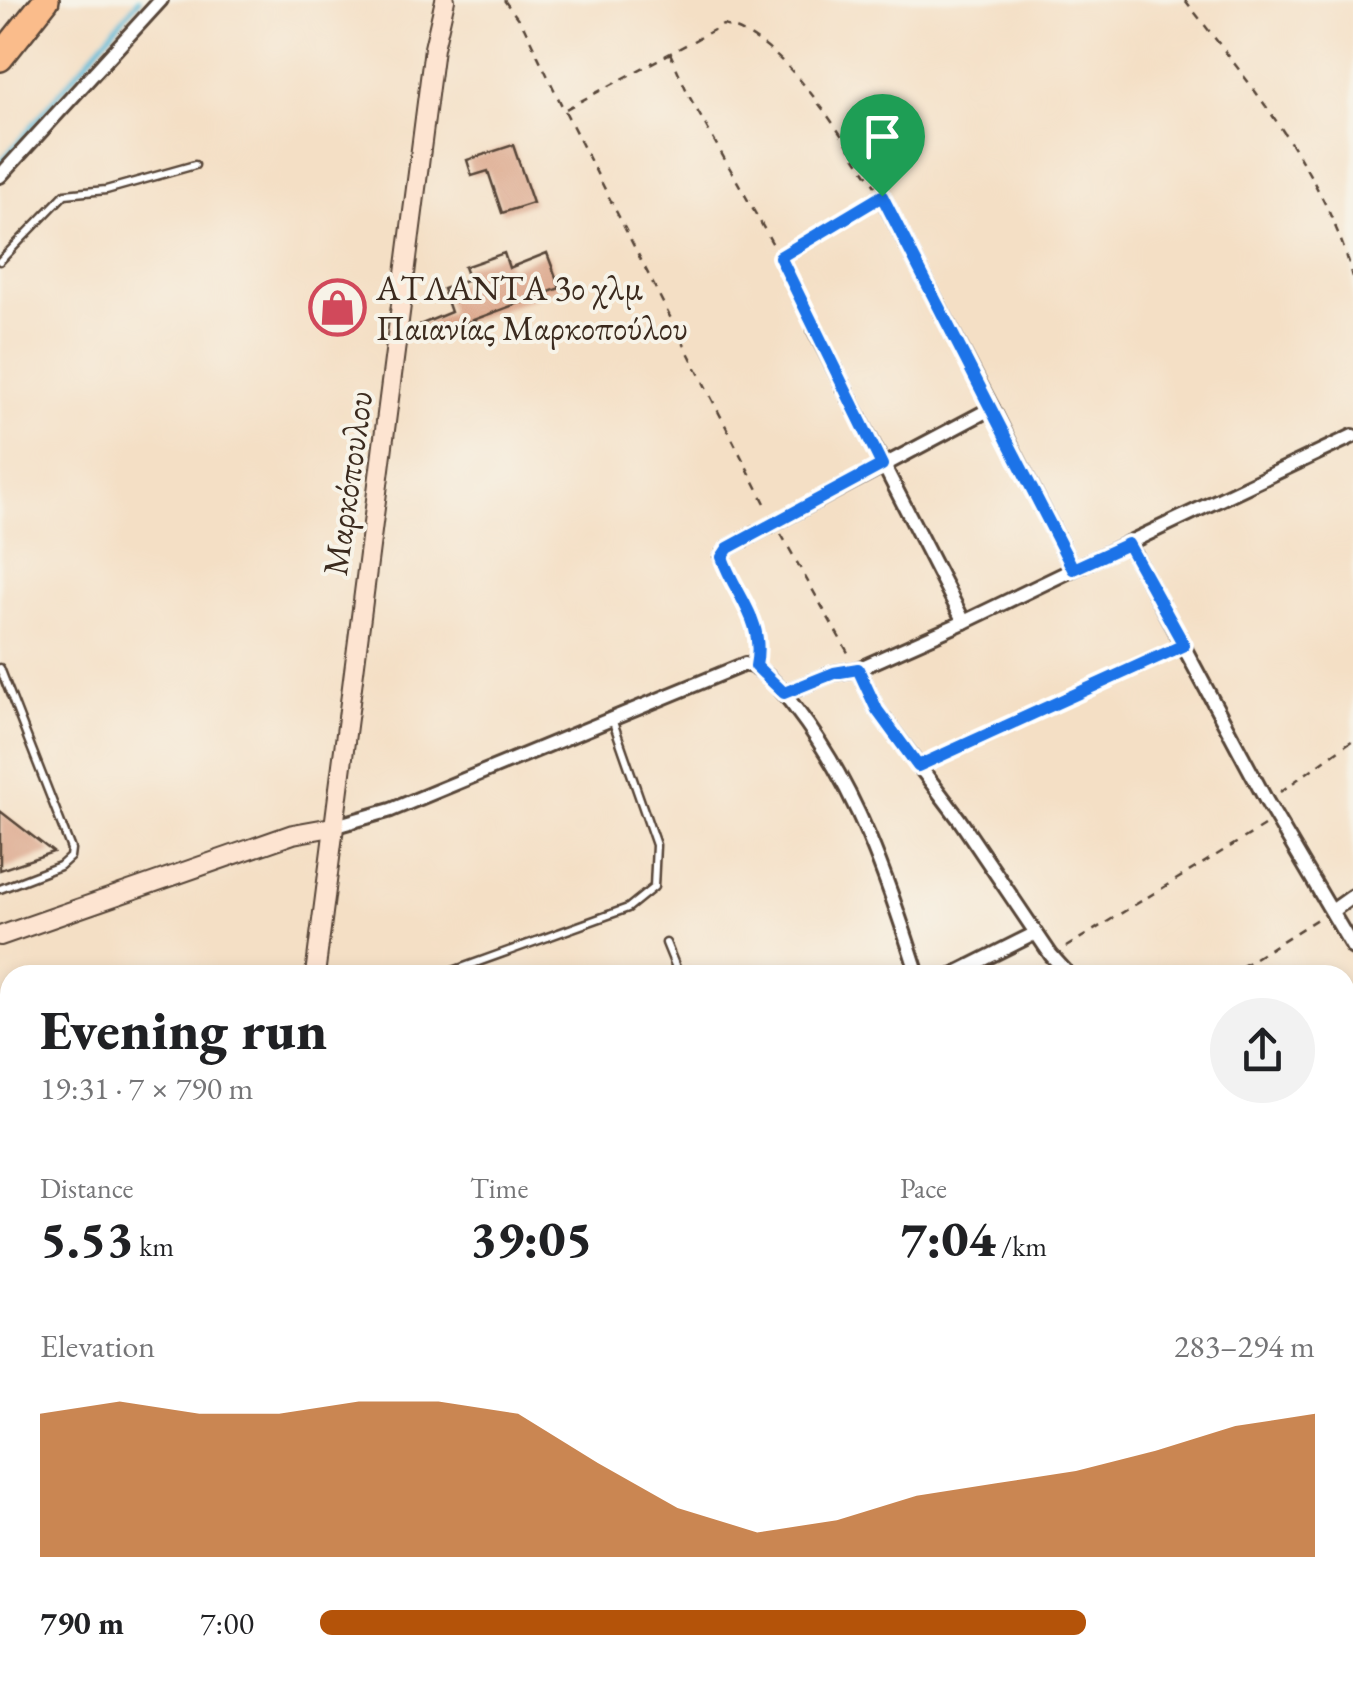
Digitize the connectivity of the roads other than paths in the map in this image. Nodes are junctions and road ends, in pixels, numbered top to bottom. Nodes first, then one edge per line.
1 (46, 0) edge
2 (162, 0) edge
3 (445, 0) edge
4 (0, 58) edge
5 (195, 165) dead end
6 (0, 176) edge
7 (882, 196) road end
8 (0, 261) edge
9 (814, 329) road end
10 (992, 408) junction
11 (1353, 436) edge
12 (882, 465) junction
13 (1128, 544) junction
14 (722, 557) road end
15 (1073, 569) junction
16 (964, 622) junction
17 (0, 668) edge
18 (858, 669) junction
19 (784, 693) junction
20 (612, 719) junction
21 (332, 827) junction
22 (0, 889) edge
23 (1353, 896) edge
24 (1332, 911) junction
25 (1036, 933) junction
26 (0, 936) edge
27 (666, 943) dead end
28 (1353, 948) edge
29 (316, 965) edge
30 (470, 965) edge
31 (676, 965) edge
32 (915, 965) edge
33 (972, 965) edge
34 (1060, 965) edge

1 - 4 highway
2 - 6 street
3 - 21 main road, Μαρκόπουλου
5 - 8 lane
7 - 10 street
9 - 12 street
10 - 12 street
10 - 15 street
11 - 13 street
12 - 14 street
12 - 16 street
13 - 15 street
13 - 24 street
15 - 16 street
16 - 18 street
17 - 22 lane
18 - 19 street
18 - 25 street
19 - 20 street
19 - 32 street
20 - 21 street
20 - 30 lane
21 - 26 main road
21 - 29 main road, Μαρκόπουλου
23 - 24 street
24 - 28 street
25 - 33 street
25 - 34 street
27 - 31 lane

